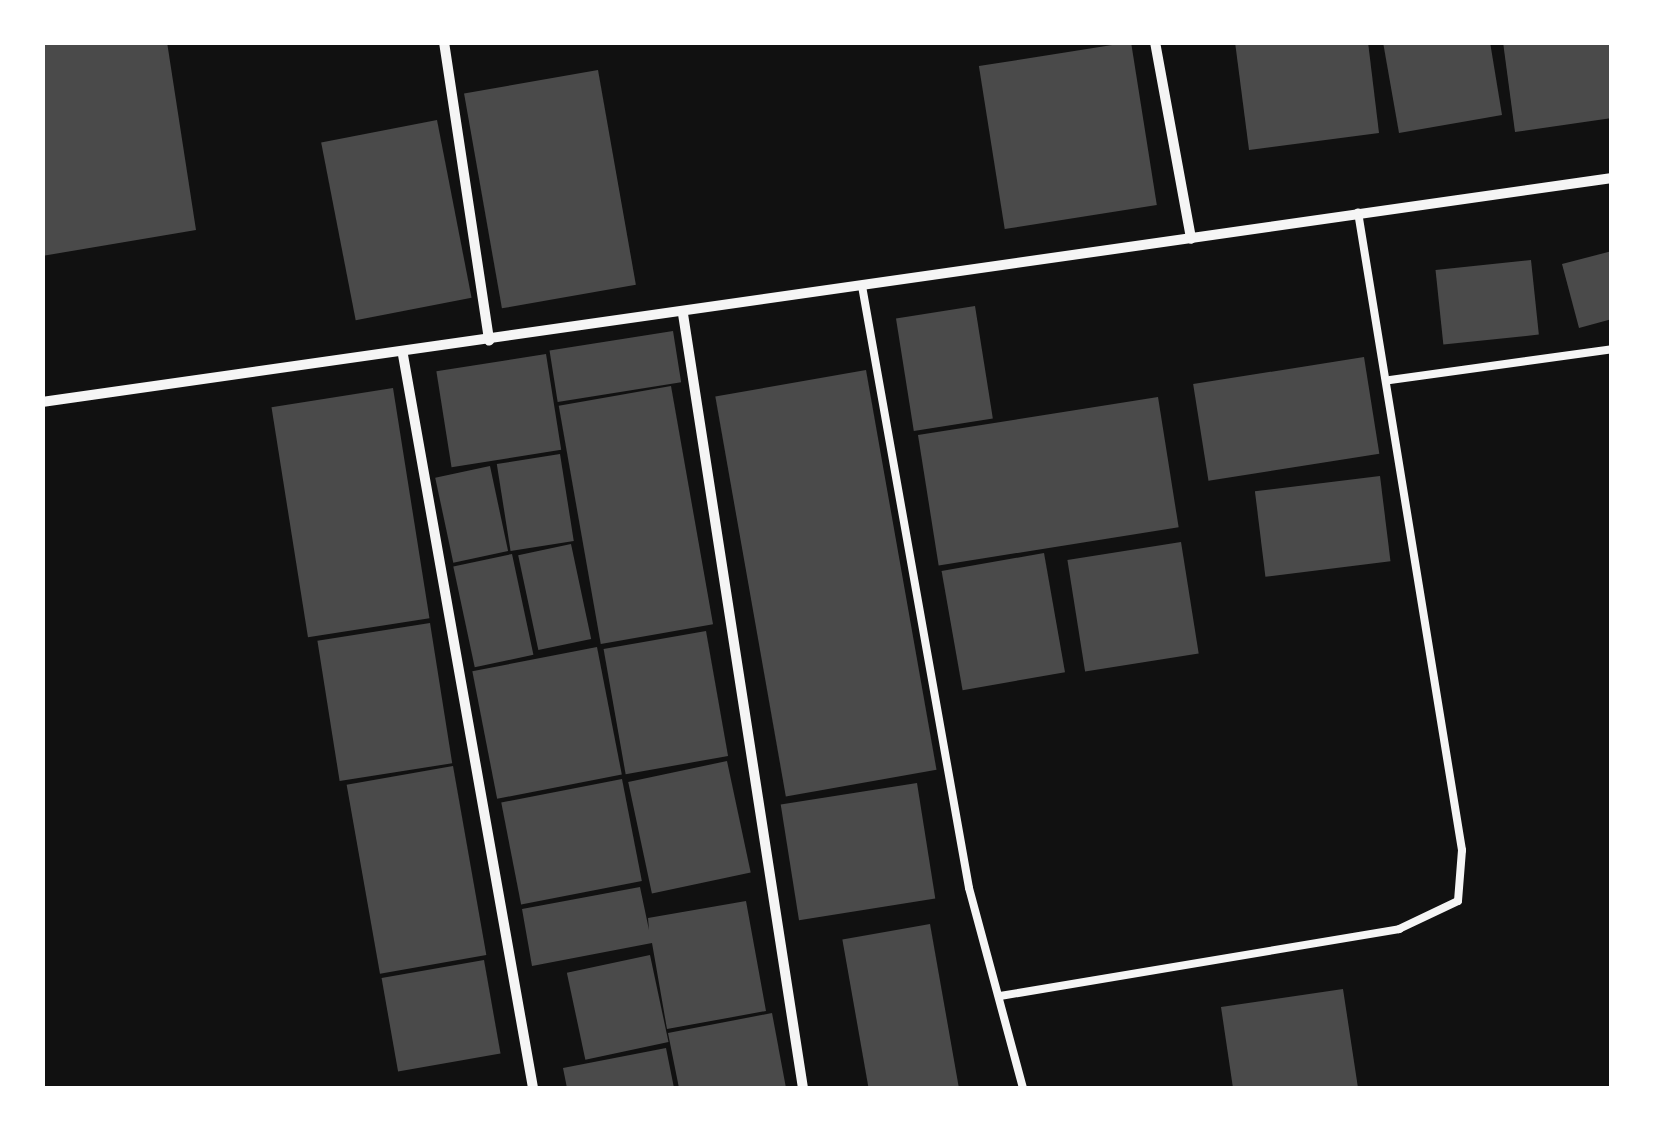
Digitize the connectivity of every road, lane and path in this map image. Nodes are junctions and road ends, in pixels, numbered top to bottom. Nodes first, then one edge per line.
1 (444, 42) edge
2 (1155, 42) edge
3 (1612, 178) edge
4 (1358, 212) junction
5 (1191, 239) junction
6 (862, 286) junction
7 (684, 314) junction
8 (489, 341) junction
9 (1612, 349) edge
10 (403, 355) junction
11 (1390, 380) junction
12 (42, 402) edge
13 (1000, 996) junction
14 (534, 1088) edge
15 (803, 1088) edge
16 (1023, 1088) edge

1 - 8 street
2 - 5 street
3 - 4 street
4 - 5 street
4 - 11 lane
5 - 6 street
6 - 7 street
6 - 13 lane
7 - 8 street
7 - 15 street
8 - 10 street
9 - 11 lane
10 - 12 street
10 - 14 street
11 - 13 lane
13 - 16 lane

